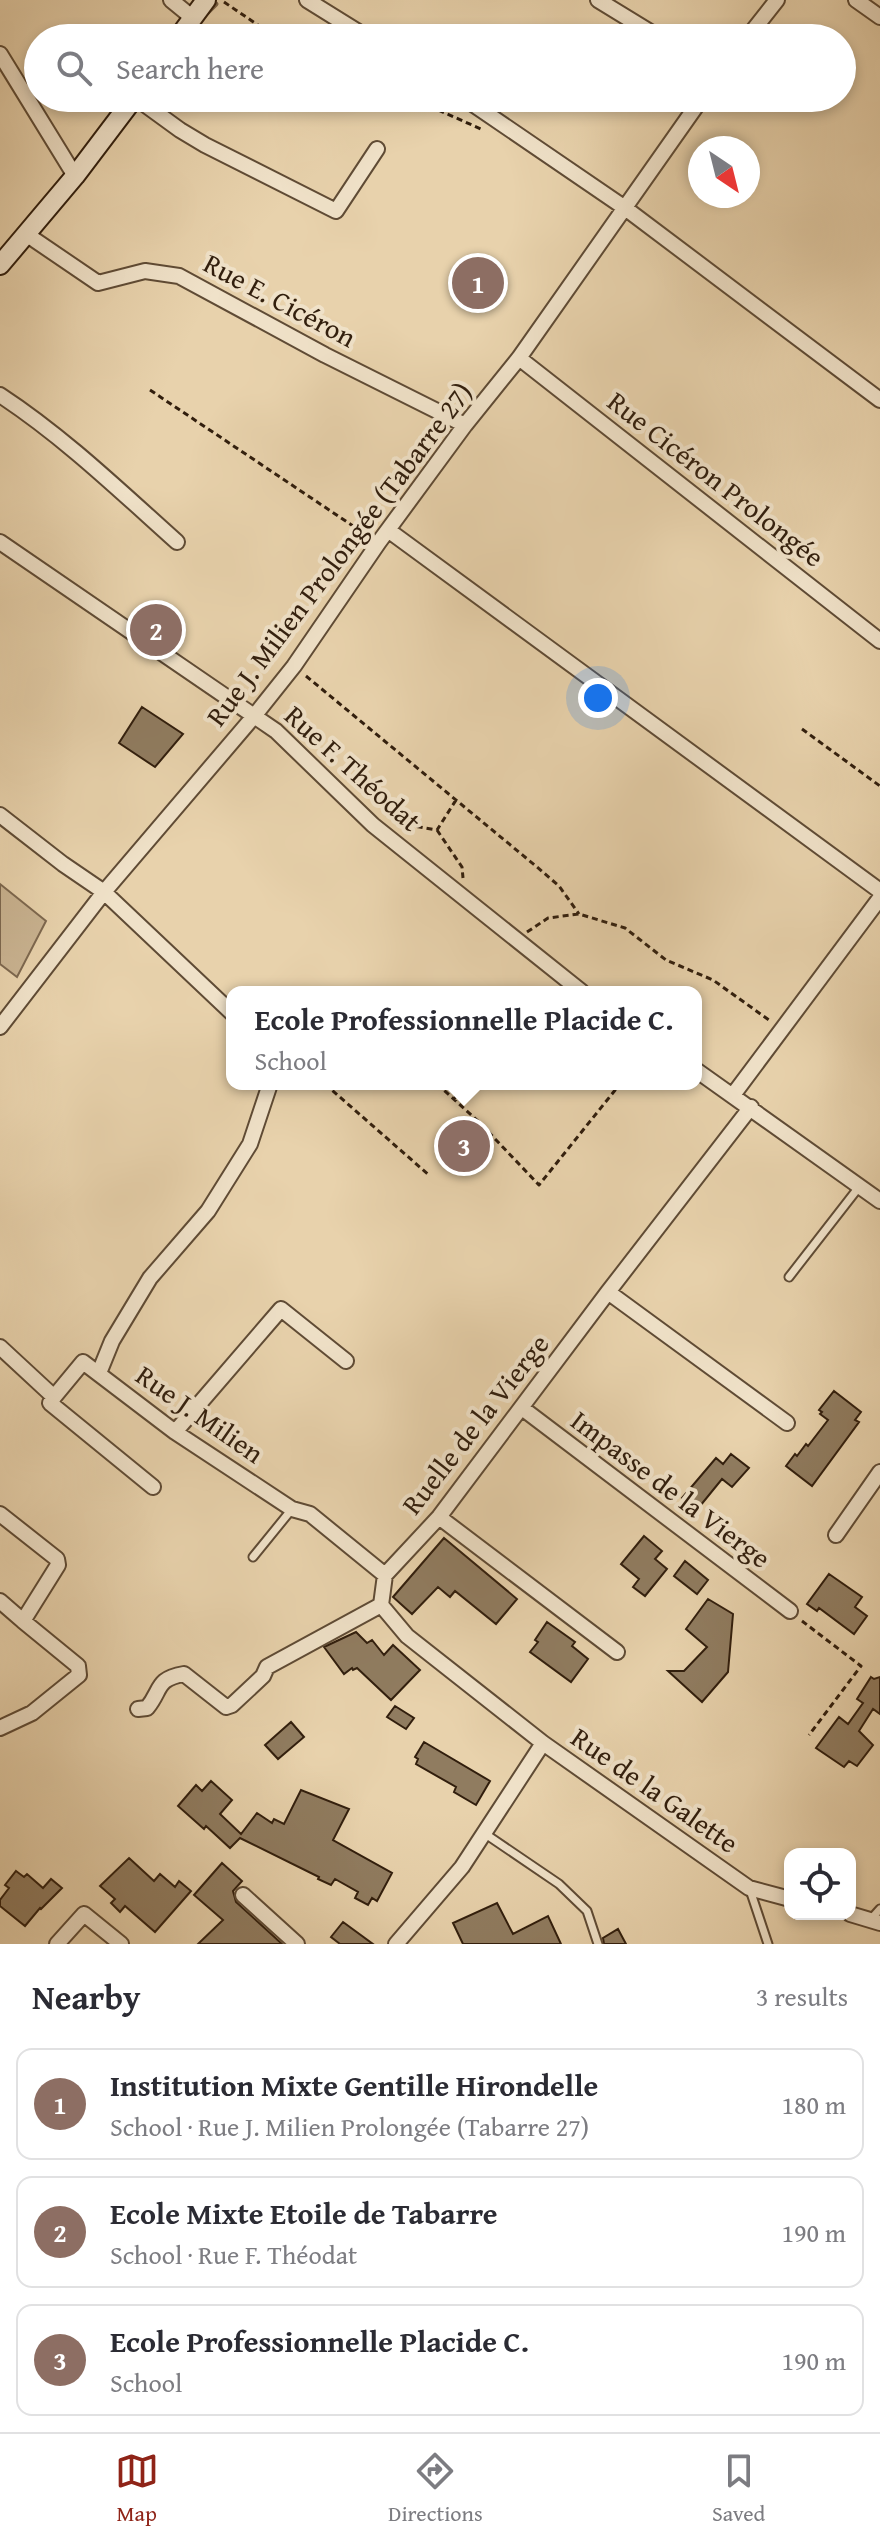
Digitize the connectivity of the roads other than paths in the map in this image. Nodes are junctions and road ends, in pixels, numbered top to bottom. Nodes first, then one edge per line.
1 (171, 0) edge
2 (206, 0) edge
3 (307, 0) edge
4 (598, 0) edge
5 (777, 0) edge
6 (856, 0) edge
7 (880, 17) edge
8 (193, 18) junction
9 (188, 24) edge
10 (346, 24) edge
11 (637, 24) edge
12 (758, 24) edge
13 (0, 54) edge
14 (24, 93) edge
15 (36, 112) edge
16 (124, 112) edge
17 (155, 112) edge
18 (487, 112) edge
19 (692, 112) edge
20 (377, 149) dead end
21 (75, 176) junction
22 (625, 208) junction
23 (26, 234) junction
24 (3, 256) edge
25 (519, 358) junction
26 (0, 395) edge
27 (880, 400) edge
28 (465, 425) junction
29 (383, 536) junction
30 (0, 542) edge
31 (177, 542) dead end
32 (880, 641) edge
33 (255, 715) junction
34 (0, 815) edge
35 (880, 891) edge
36 (104, 892) junction
37 (880, 898) edge
38 (574, 986) edge
39 (226, 1007) edge
40 (0, 1027) edge
41 (702, 1074) edge
42 (268, 1090) edge
43 (733, 1095) junction
44 (751, 1107) junction
45 (860, 1186) junction
46 (880, 1201) edge
47 (789, 1277) dead end
48 (608, 1292) junction
49 (0, 1347) edge
50 (346, 1361) dead end
51 (99, 1373) junction
52 (54, 1397) junction
53 (522, 1408) junction
54 (787, 1423) dead end
55 (175, 1432) junction
56 (880, 1472) edge
57 (153, 1487) dead end
58 (292, 1509) junction
59 (0, 1514) edge
60 (439, 1517) junction
61 (836, 1535) dead end
62 (253, 1557) dead end
63 (385, 1575) junction
64 (0, 1601) edge
65 (381, 1605) junction
66 (790, 1611) road end
67 (23, 1621) junction
68 (617, 1652) dead end
69 (138, 1709) dead end
70 (0, 1728) edge
71 (543, 1743) junction
72 (484, 1833) junction
73 (749, 1888) junction
74 (243, 1895) dead end
75 (784, 1897) edge
76 (856, 1915) edge
77 (877, 1917) edge
78 (57, 1944) edge
79 (121, 1944) edge
80 (297, 1944) edge
81 (396, 1944) edge
82 (598, 1944) edge
83 (768, 1944) edge

1 - 8 street
2 - 8 main road
3 - 10 street
4 - 11 street
5 - 12 street
6 - 7 street
8 - 9 main road
13 - 14 street
15 - 21 street
16 - 21 main road
17 - 20 street
18 - 22 street
19 - 22 street, Rue J. Milien Prolongée (Tabarre 27)
21 - 23 main road
22 - 25 street, Rue J. Milien Prolongée (Tabarre 27)
22 - 27 street
23 - 24 main road
23 - 28 street, Rue E. Cicéron
25 - 28 street, Rue J. Milien Prolongée (Tabarre 27)
25 - 32 street, Rue Cicéron Prolongée
26 - 31 street
28 - 29 street, Rue J. Milien Prolongée (Tabarre 27)
29 - 33 street, Rue J. Milien Prolongée (Tabarre 27)
29 - 35 street
30 - 33 street, Rue F. Théodat
33 - 36 street, Rue J. Milien Prolongée (Tabarre 27)
33 - 38 street, Rue F. Théodat
34 - 36 street
36 - 39 street
36 - 40 street, Rue J. Milien Prolongée (Tabarre 27)
37 - 43 street
41 - 43 street
42 - 51 street
43 - 44 street
44 - 45 street
44 - 48 street, Ruelle de la Vierge
45 - 46 street
45 - 47 lane
48 - 53 street, Ruelle de la Vierge
48 - 54 street
49 - 52 street
50 - 55 street
51 - 52 street, Rue J. Milien
51 - 55 street, Rue J. Milien
52 - 57 street
53 - 60 street, Ruelle de la Vierge
53 - 66 street, Impasse de la Vierge
55 - 58 street, Rue J. Milien
56 - 61 street
58 - 62 lane
58 - 63 street, Rue J. Milien
59 - 67 street
60 - 63 street, Ruelle de la Vierge
60 - 68 street
63 - 65 street
64 - 67 street
65 - 69 street
65 - 71 street
67 - 70 street
71 - 72 street, Rue de la Galette
71 - 73 street, Rue de la Galette
72 - 81 street, Rue de la Galette
72 - 82 lane
73 - 75 street, Rue de la Galette
73 - 83 lane
74 - 80 street
76 - 77 street
78 - 79 street

